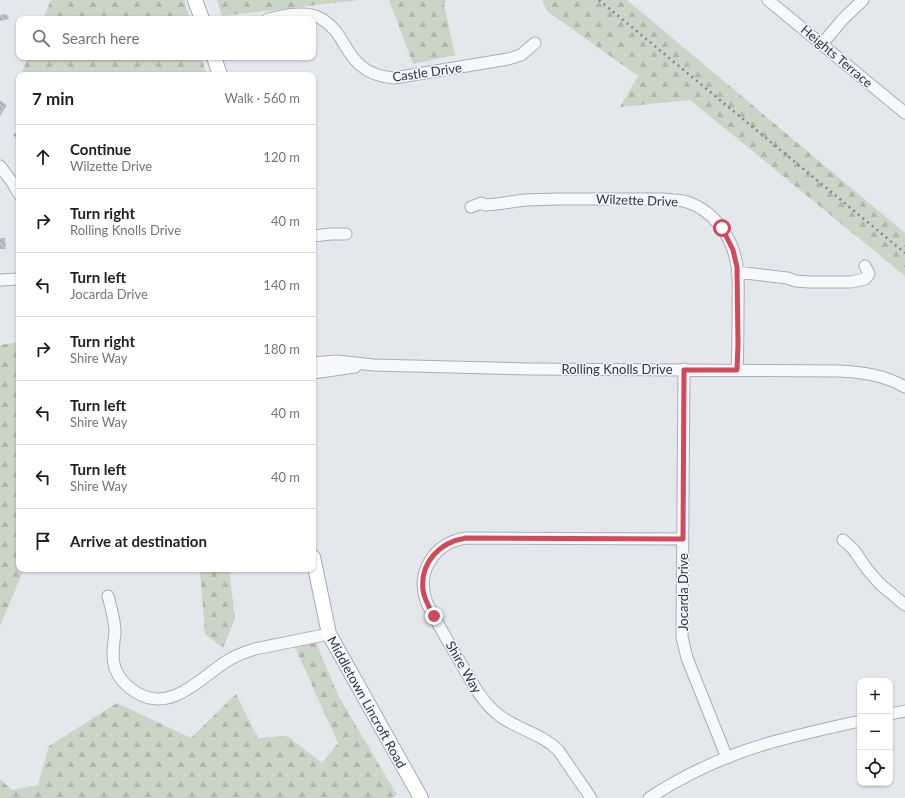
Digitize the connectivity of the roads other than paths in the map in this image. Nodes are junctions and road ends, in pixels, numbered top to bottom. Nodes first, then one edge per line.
1 (195, 0) edge
2 (768, 0) edge
3 (863, 0) edge
4 (201, 16) edge
5 (288, 16) edge
6 (315, 16) edge
7 (316, 16) edge
8 (535, 43) dead end
9 (822, 44) junction
10 (215, 60) edge
11 (219, 72) edge
12 (905, 113) edge
13 (0, 166) edge
14 (16, 189) edge
15 (471, 207) dead end
16 (346, 234) dead end
17 (316, 236) edge
18 (865, 266) dead end
19 (737, 272) junction
20 (16, 279) edge
21 (0, 280) edge
22 (316, 362) edge
23 (374, 365) junction
24 (684, 370) junction
25 (737, 370) junction
26 (316, 373) edge
27 (905, 387) edge
28 (683, 539) junction
29 (843, 540) dead end
30 (316, 572) edge
31 (108, 596) dead end
32 (905, 605) edge
33 (328, 634) junction
34 (905, 711) edge
35 (893, 713) edge
36 (857, 722) edge
37 (727, 758) junction
38 (421, 798) edge
39 (591, 798) edge
40 (649, 798) edge

1 - 4 main road
2 - 9 street, Heights Terrace
3 - 9 street
5 - 6 street, Castle Drive
7 - 8 street, Castle Drive
9 - 12 street, Heights Terrace
10 - 11 main road
13 - 14 street
15 - 19 street, Wilzette Drive
16 - 17 street
18 - 19 street
19 - 25 street, Wilzette Drive
20 - 21 street
22 - 23 street, Rolling Knolls Drive
23 - 24 street, Rolling Knolls Drive
23 - 26 street, Rolling Knolls Drive
24 - 25 street, Rolling Knolls Drive
24 - 28 street, Jocarda Drive
25 - 27 street, Rolling Knolls Drive
28 - 37 street, Jocarda Drive
28 - 39 street, Shire Way
29 - 32 street
30 - 33 main road, Middletown Lincroft Road
31 - 33 street
33 - 38 main road, Middletown Lincroft Road
34 - 35 street
36 - 37 street
37 - 40 street

